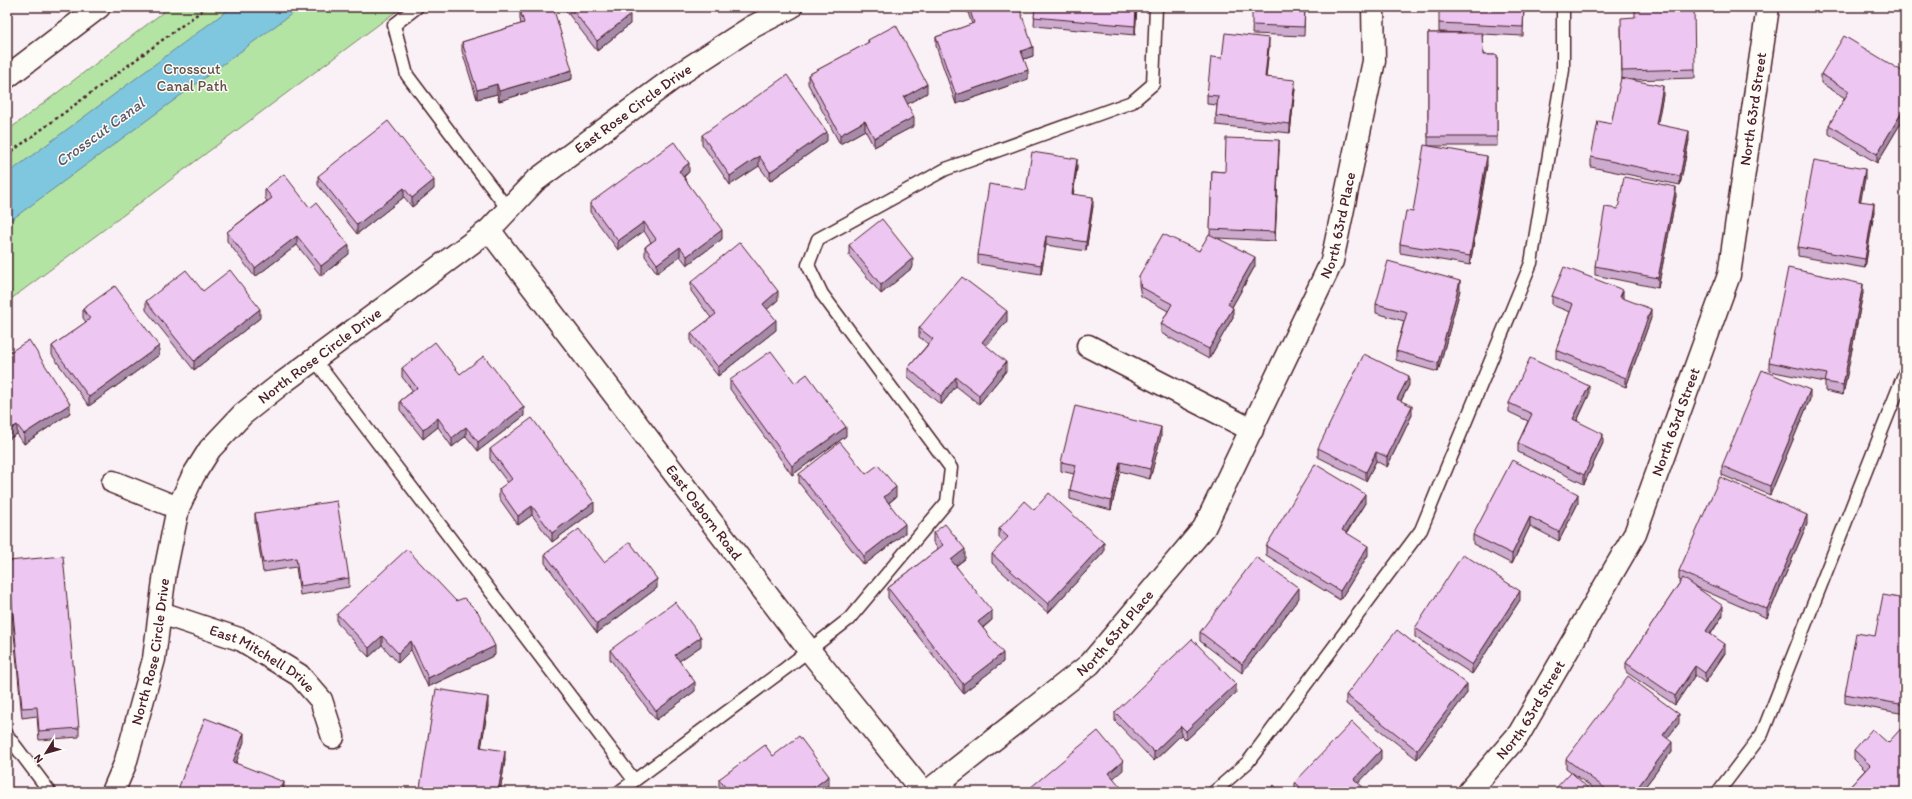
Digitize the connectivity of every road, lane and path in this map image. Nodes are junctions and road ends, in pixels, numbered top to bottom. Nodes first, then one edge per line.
1 (99, 7) edge
2 (206, 7) edge
3 (417, 7) edge
4 (791, 7) edge
5 (1156, 7) edge
6 (1372, 7) edge
7 (1563, 7) edge
8 (1768, 7) edge
9 (7, 77) edge
10 (7, 155) edge
11 (507, 208) junction
12 (489, 230) junction
13 (1088, 346) dead end
14 (314, 359) junction
15 (1905, 372) edge
16 (1252, 430) junction
17 (113, 482) dead end
18 (178, 508) junction
19 (161, 612) junction
20 (809, 650) junction
21 (7, 735) edge
22 (333, 737) dead end
23 (634, 780) junction
24 (50, 792) edge
25 (114, 792) edge
26 (618, 792) edge
27 (923, 792) edge
28 (927, 792) edge
29 (1214, 792) edge
30 (1469, 792) edge
31 (1718, 792) edge

1 - 9 street
2 - 10 path
3 - 11 lane
4 - 11 street, East Rose Circle Drive
5 - 20 lane
6 - 16 street, North 63rd Place
7 - 29 lane
8 - 30 street, North 63rd Street
11 - 12 street, East Rose Circle Drive
12 - 14 street, North Rose Circle Drive
12 - 20 street, East Osborn Road
13 - 16 street
14 - 18 street, North Rose Circle Drive
14 - 23 lane
15 - 31 lane
16 - 28 street, North 63rd Place
17 - 18 street
18 - 19 street, North Rose Circle Drive
19 - 22 street, East Mitchell Drive
19 - 25 street, North Rose Circle Drive
20 - 23 lane
20 - 27 street, East Osborn Road
21 - 24 lane
23 - 26 lane

